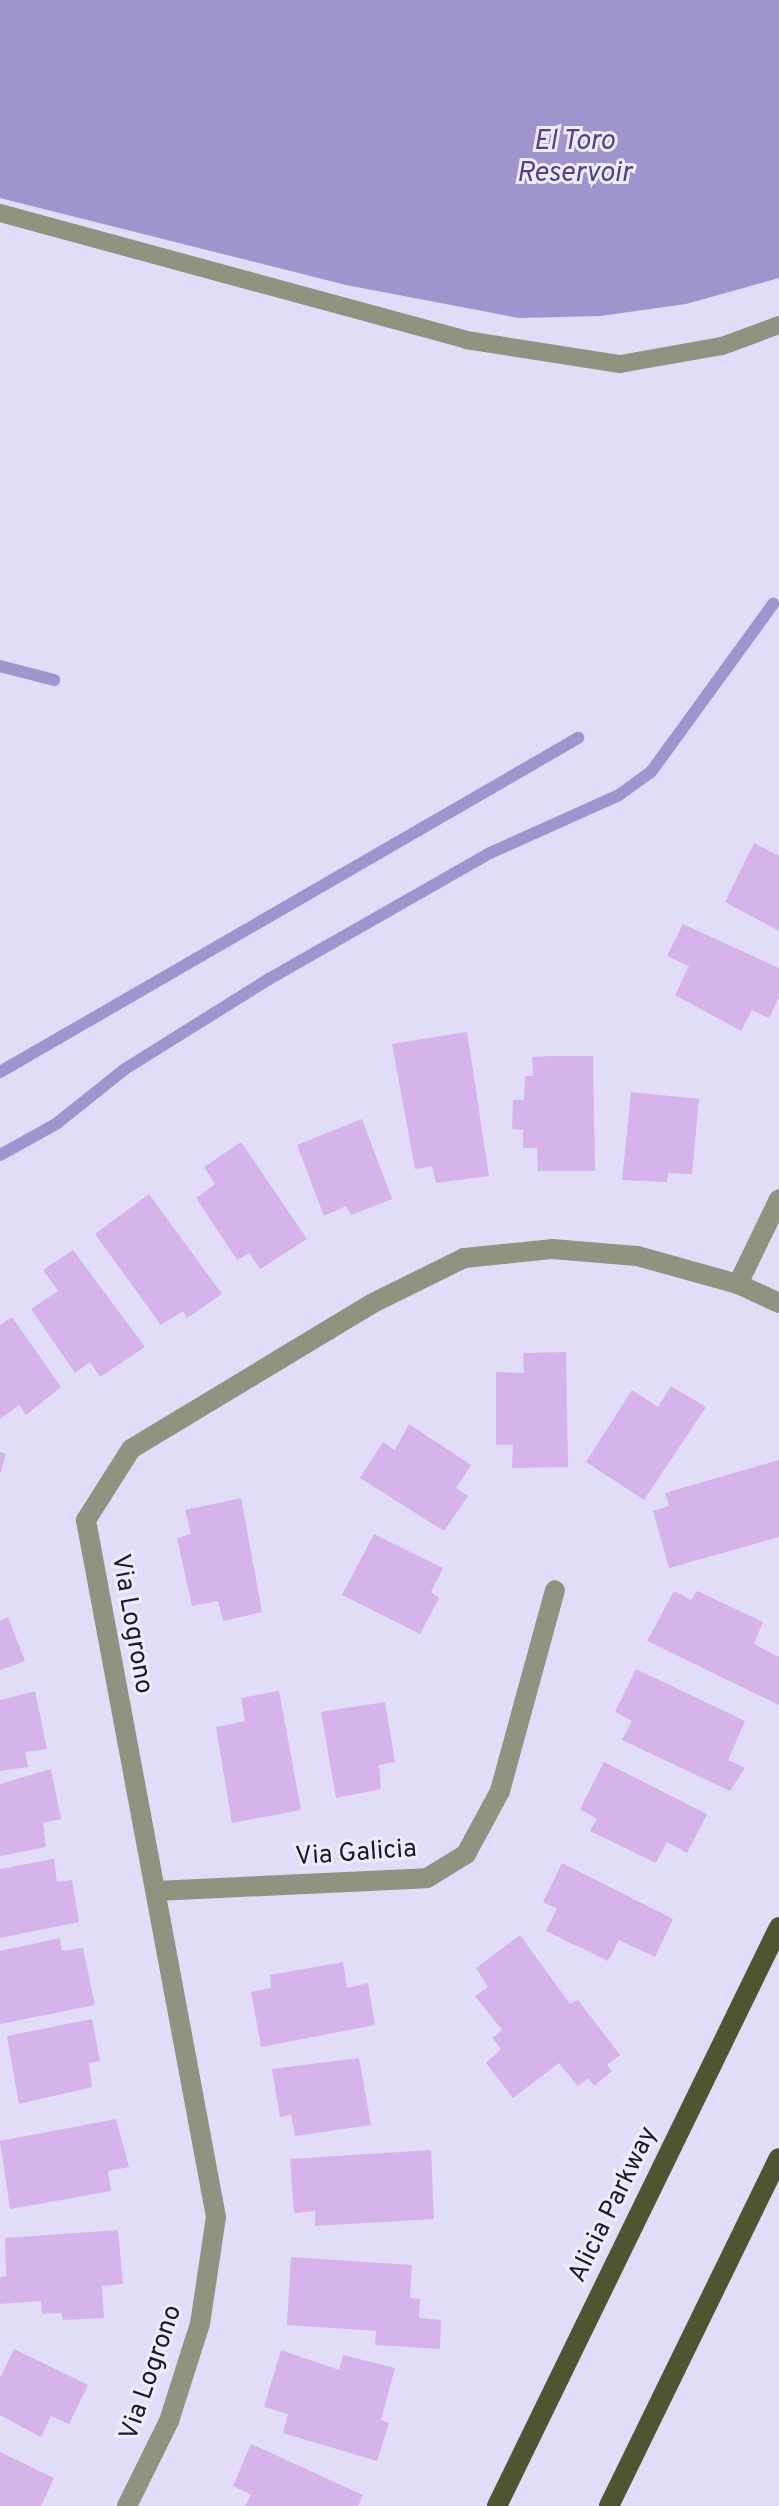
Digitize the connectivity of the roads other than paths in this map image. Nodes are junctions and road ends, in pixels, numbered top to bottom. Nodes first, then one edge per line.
1 (0, 213) edge
2 (779, 325) edge
3 (779, 1199) edge
4 (738, 1284) junction
5 (779, 1303) edge
6 (555, 1590) dead end
7 (156, 1891) junction
8 (779, 1927) edge
9 (779, 2158) edge
10 (127, 2506) edge
11 (497, 2506) edge
12 (609, 2506) edge

1 - 2 lane
3 - 4 street
4 - 5 street, Via Logrono
4 - 7 street, Via Logrono
6 - 7 street, Via Galicia
7 - 10 street, Via Logrono
8 - 11 main road, Alicia Parkway
9 - 12 main road

